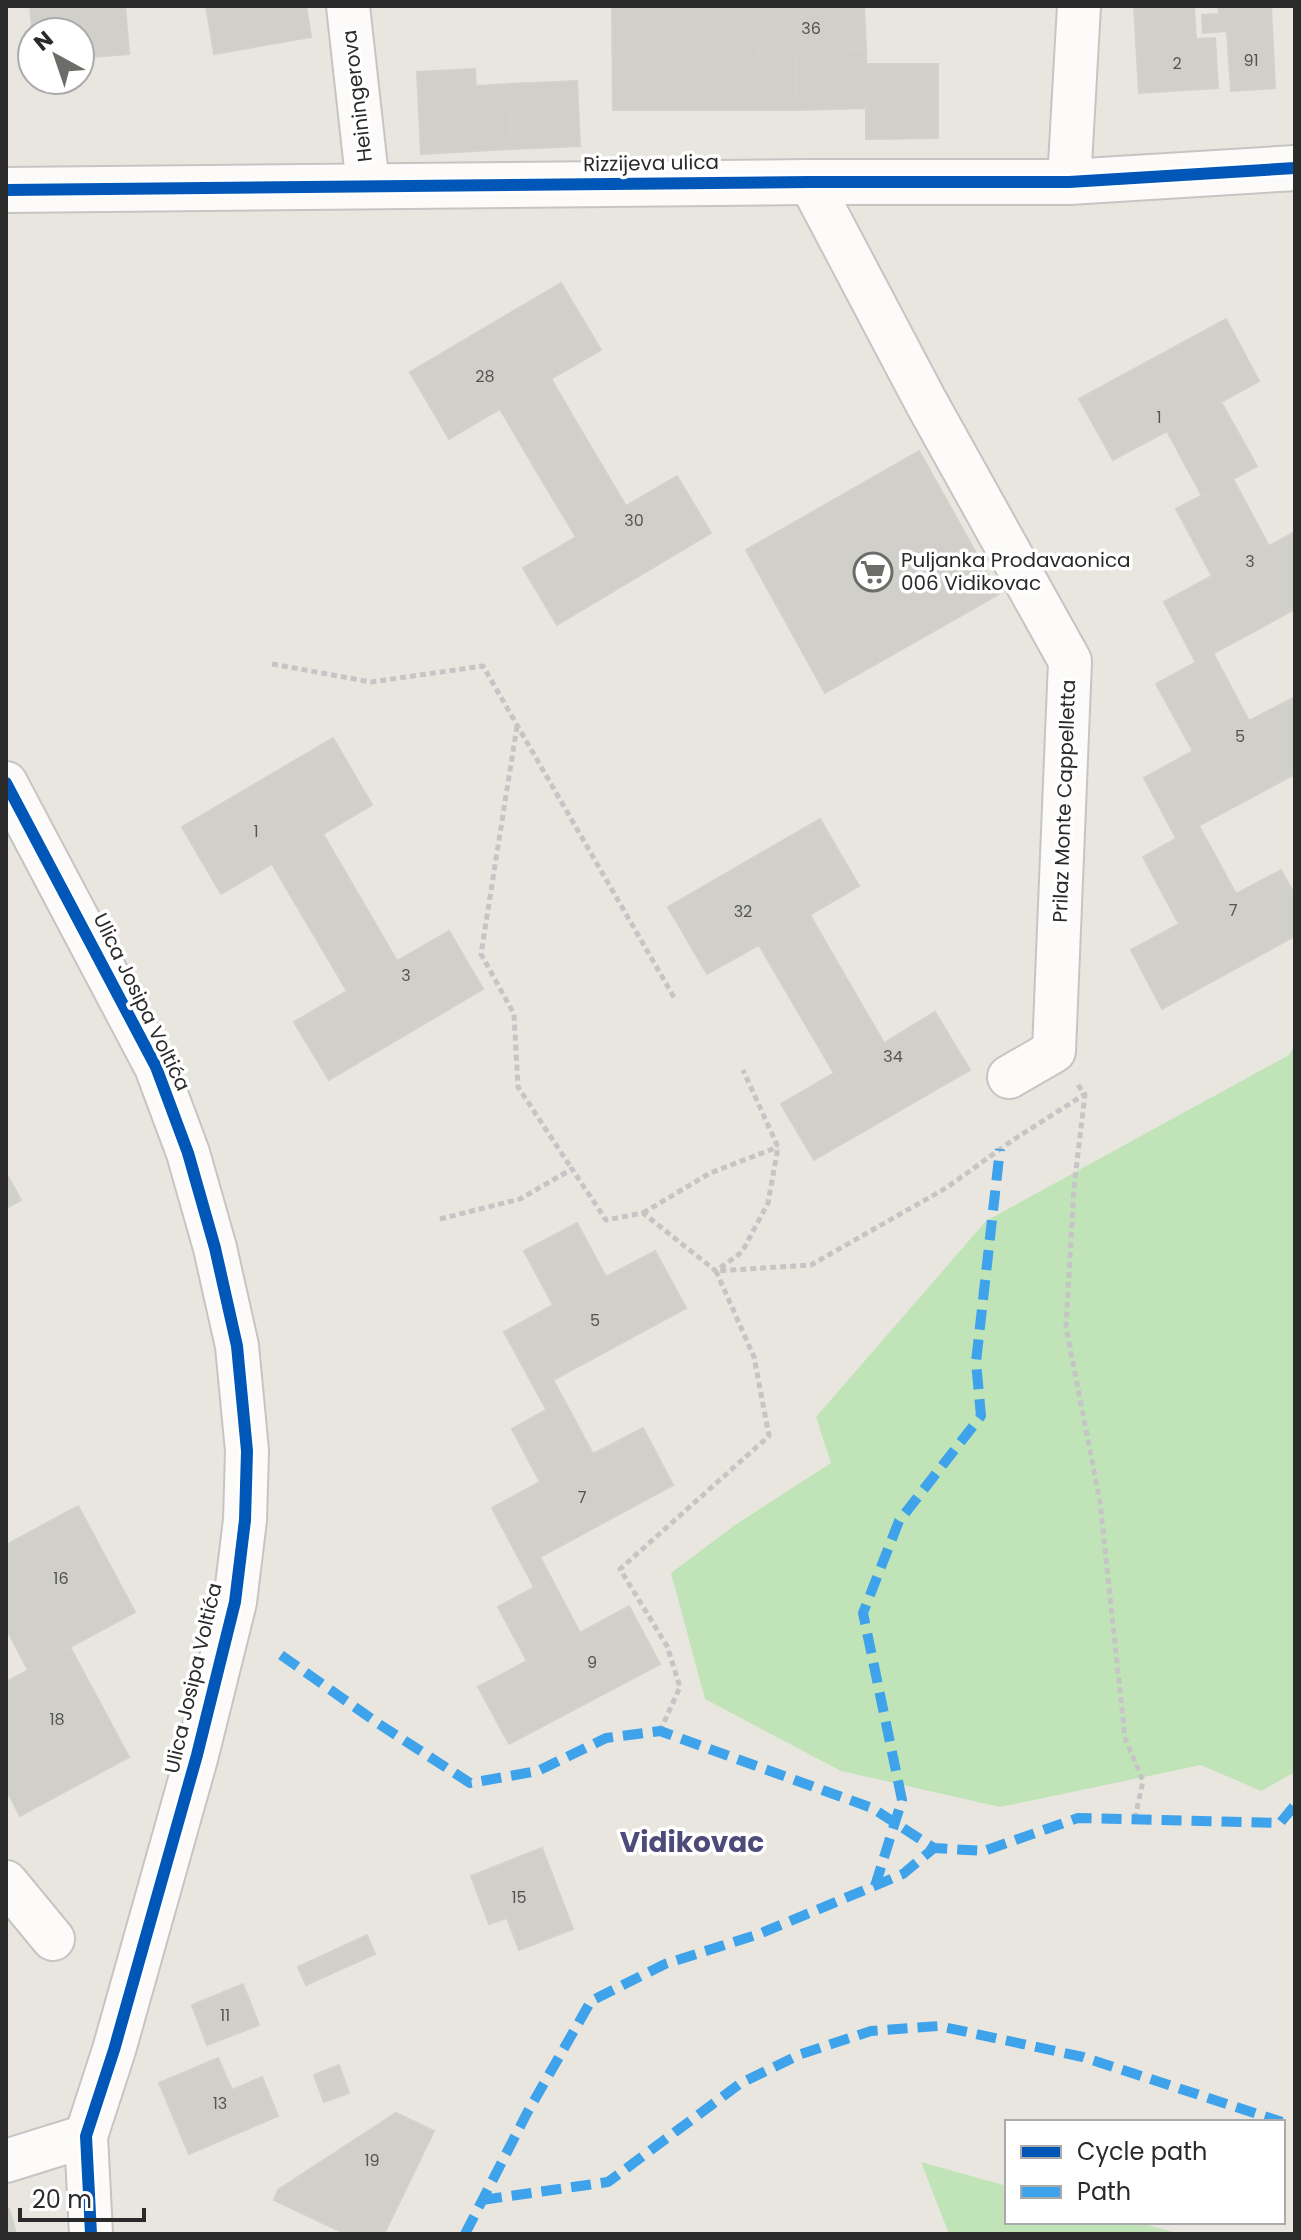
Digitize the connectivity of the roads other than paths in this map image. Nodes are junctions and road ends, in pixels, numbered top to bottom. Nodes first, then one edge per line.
1 (348, 6) edge
2 (1079, 6) edge
3 (1295, 168) edge
4 (810, 182) junction
5 (1069, 182) junction
6 (368, 186) junction
7 (6, 190) edge
8 (6, 783) edge
9 (22, 849) edge
10 (1009, 1077) dead end
11 (6, 1882) edge
12 (53, 1939) dead end
13 (86, 2136) junction
14 (6, 2161) edge
15 (91, 2234) edge

1 - 6 street, Heiningerova
2 - 5 street
3 - 5 street, Rizzijeva ulica
4 - 5 street, Rizzijeva ulica
4 - 6 street, Rizzijeva ulica
4 - 10 street, Prilaz Monte Cappelletta
6 - 7 street, Rizzijeva ulica
8 - 9 street, Ulica Josipa Voltića
9 - 13 street, Ulica Josipa Voltića
11 - 12 street
13 - 14 street
13 - 15 street, Ulica Josipa Voltića

